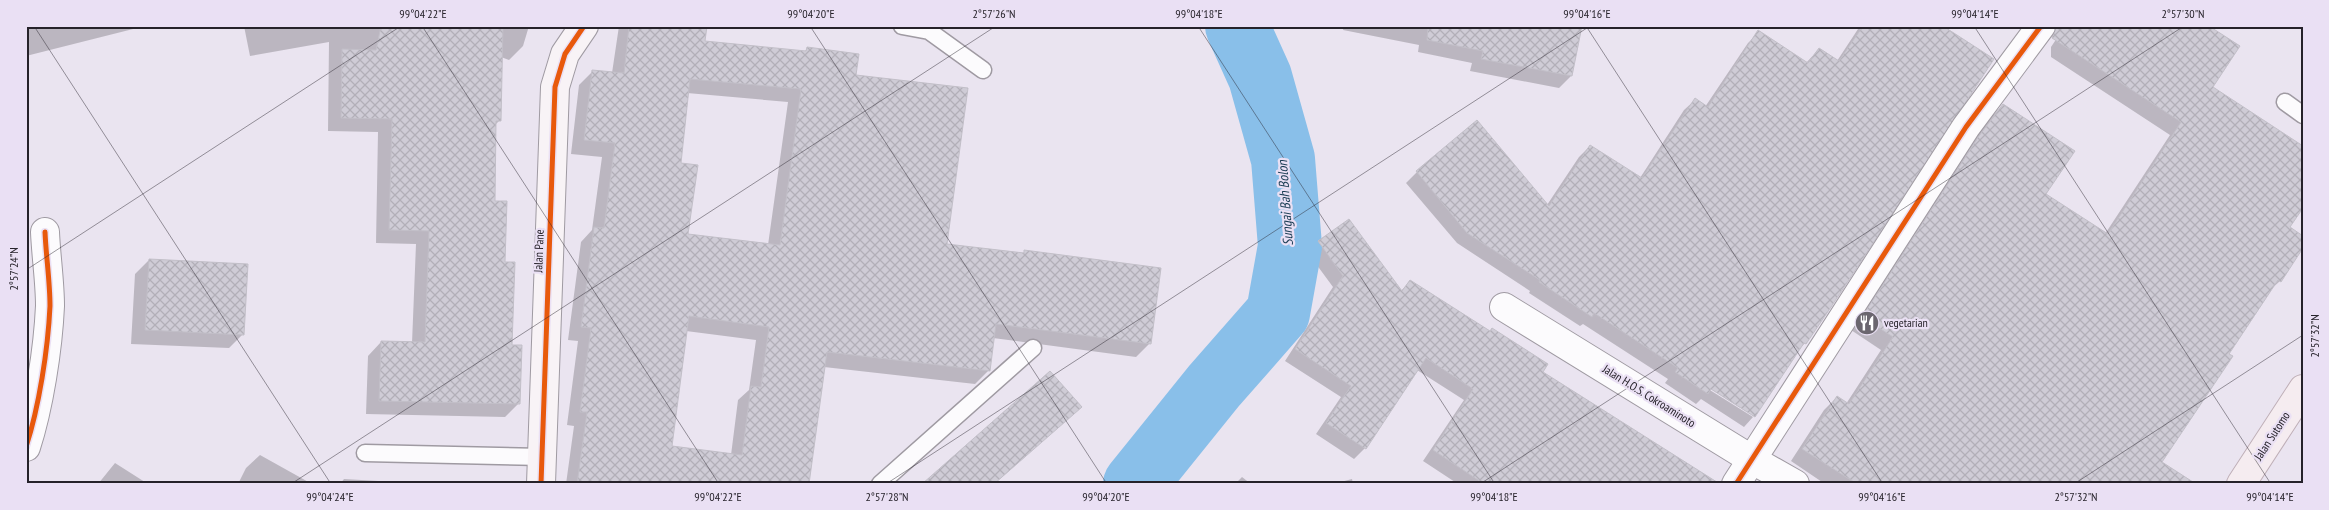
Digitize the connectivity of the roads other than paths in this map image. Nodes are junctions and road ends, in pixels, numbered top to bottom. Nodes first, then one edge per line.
1 (584, 26) edge
2 (902, 26) edge
3 (2041, 26) edge
4 (983, 70) dead end
5 (2285, 102) dead end
6 (2303, 115) edge
7 (45, 232) dead end
8 (1504, 307) dead end
9 (1033, 348) dead end
10 (2303, 389) edge
11 (26, 447) edge
12 (365, 453) dead end
13 (542, 457) junction
14 (1751, 459) junction
15 (541, 484) edge
16 (880, 484) edge
17 (1736, 484) edge
18 (1795, 484) edge
19 (2241, 484) edge

1 - 13 street, Jalan Pane
2 - 4 lane
3 - 14 street
5 - 6 lane
7 - 11 street
8 - 14 street, Jalan H.O.S. Cokroaminoto
9 - 16 lane
10 - 19 main road, Jalan Sutomo
12 - 13 lane
13 - 15 street, Jalan Pane
14 - 17 street
14 - 18 street, Jalan H.O.S. Cokroaminoto

